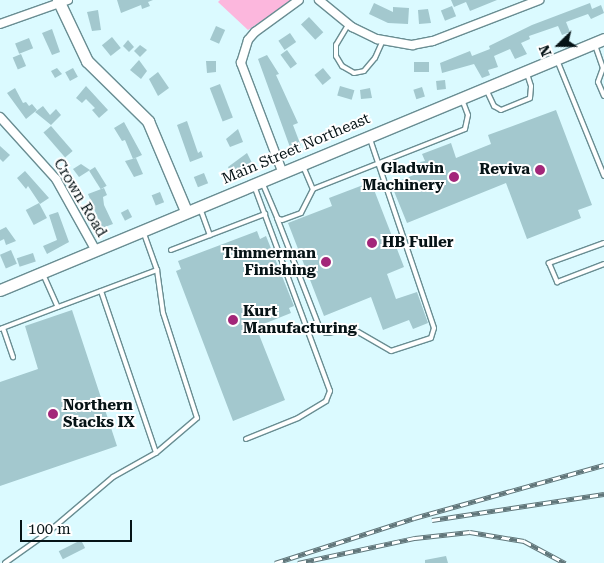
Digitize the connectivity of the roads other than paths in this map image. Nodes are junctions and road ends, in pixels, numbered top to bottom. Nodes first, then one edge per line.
1 (299, 0) edge
2 (319, 0) edge
3 (539, 0) edge
4 (62, 1) edge
5 (0, 24) edge
6 (348, 25) junction
7 (383, 40) junction
8 (599, 41) edge
9 (556, 58) junction
10 (526, 70) junction
11 (602, 75) edge
12 (485, 87) junction
13 (604, 96) edge
14 (461, 97) junction
15 (0, 117) edge
16 (368, 135) junction
17 (302, 162) junction
18 (380, 164) junction
19 (282, 171) junction
20 (604, 176) edge
21 (257, 181) junction
22 (312, 189) junction
23 (199, 206) junction
24 (186, 211) junction
25 (265, 214) junction
26 (277, 218) junction
27 (143, 229) junction
28 (210, 235) junction
29 (604, 243) edge
30 (95, 250) junction
31 (171, 250) dead end
32 (604, 264) edge
33 (157, 270) junction
34 (42, 272) junction
35 (0, 289) edge
36 (101, 291) junction
37 (58, 307) junction
38 (1, 329) edge
39 (13, 357) dead end
40 (246, 440) dead end
41 (156, 453) junction
42 (5, 563) edge

1 - 19 street
2 - 6 street
3 - 7 street
4 - 5 street
4 - 24 street
6 - 7 street
6 - 7 lane
8 - 9 street, Main Street Northeast
8 - 11 lane
9 - 10 street, Main Street Northeast
9 - 20 lane
10 - 12 street, Main Street Northeast
10 - 12 lane
11 - 13 lane
12 - 14 street, Main Street Northeast
14 - 16 street, Main Street Northeast
14 - 18 lane
15 - 30 street, Crown Road
16 - 17 street, Main Street Northeast
16 - 18 lane
17 - 19 street, Main Street Northeast
17 - 22 lane
18 - 22 lane
18 - 26 lane
19 - 21 street, Main Street Northeast
21 - 23 street, Main Street Northeast
21 - 25 lane
21 - 26 lane
22 - 26 lane
23 - 24 street, Main Street Northeast
23 - 28 lane
24 - 27 street, Main Street Northeast
25 - 28 lane
25 - 40 lane
27 - 30 street, Main Street Northeast
27 - 33 lane
28 - 31 lane
29 - 32 lane
30 - 34 street, Main Street Northeast
33 - 36 lane
33 - 41 lane
34 - 35 street, Main Street Northeast
34 - 37 lane
36 - 37 lane
36 - 41 lane
37 - 38 lane
38 - 39 lane
41 - 42 lane

